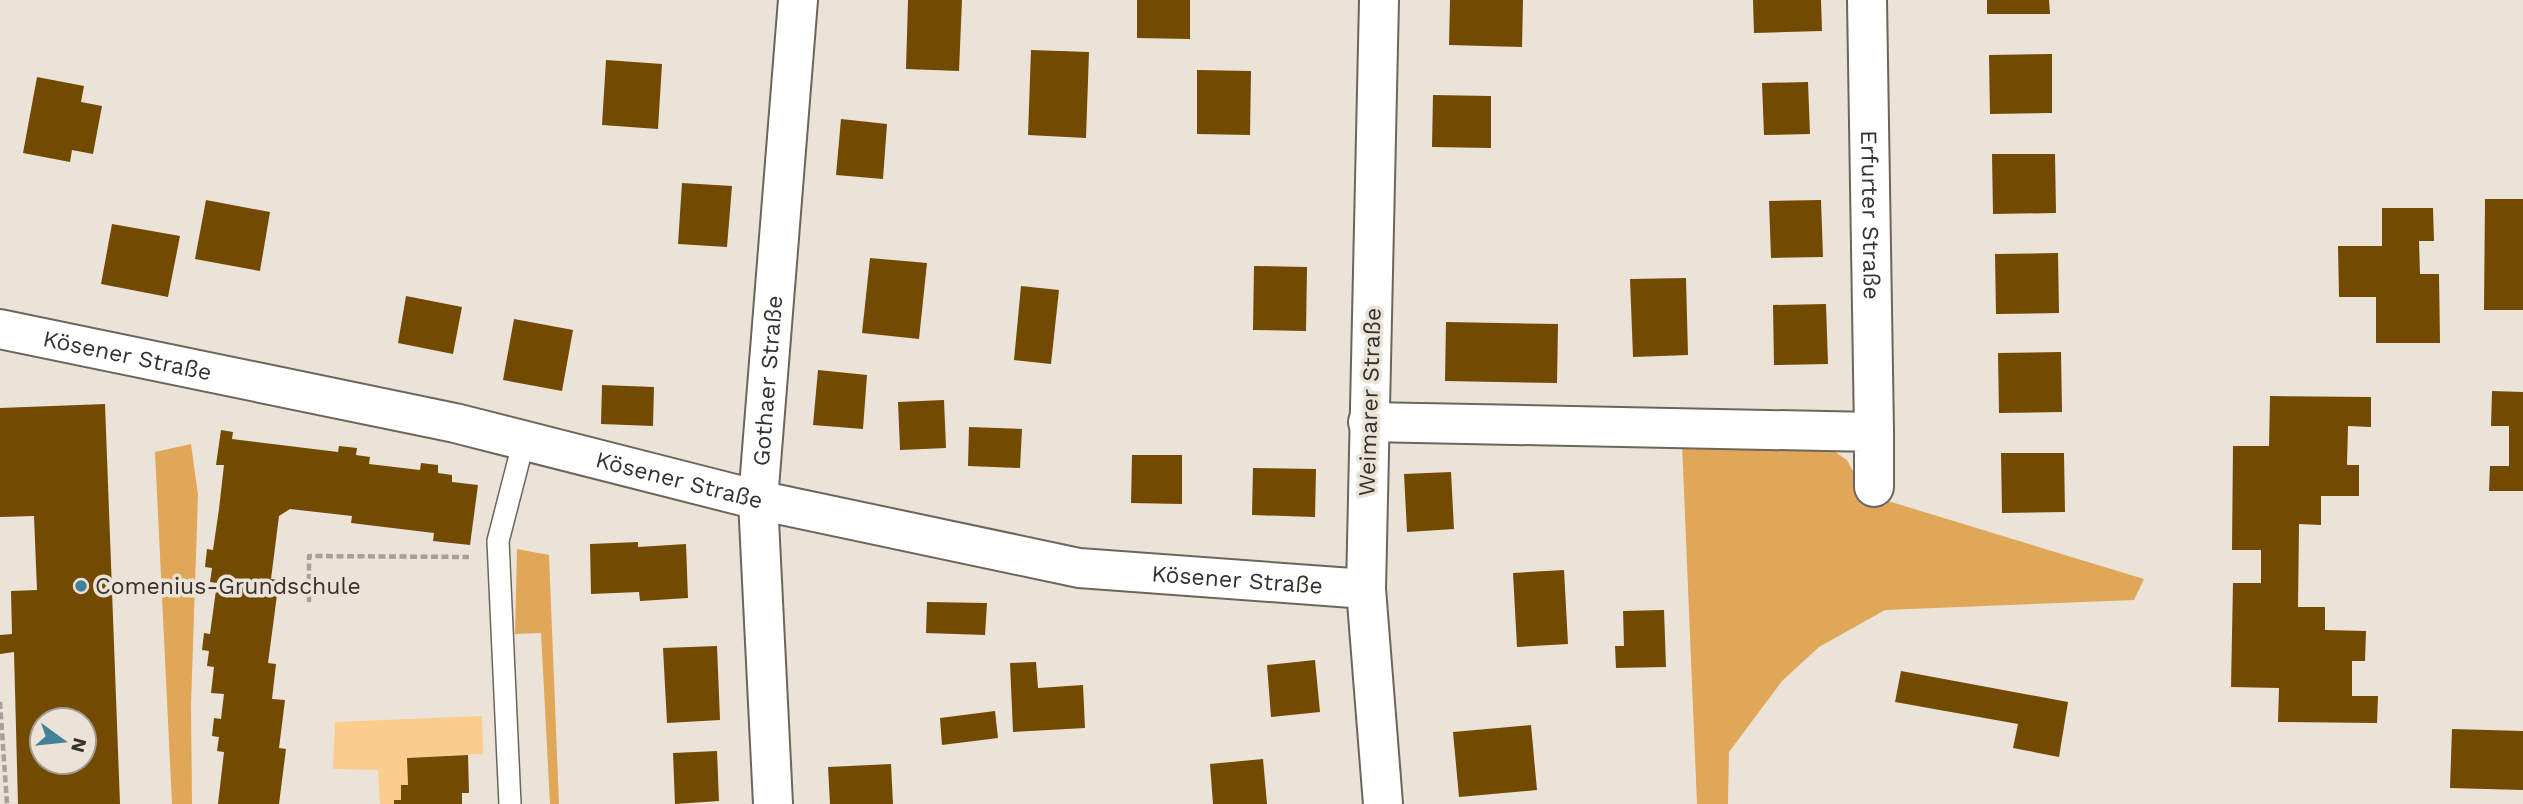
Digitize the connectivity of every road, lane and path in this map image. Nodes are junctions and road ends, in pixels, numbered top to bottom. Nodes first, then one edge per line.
1 (798, 0) edge
2 (1379, 0) edge
3 (1867, 0) edge
4 (0, 329) edge
5 (1368, 422) junction
6 (1874, 432) junction
7 (524, 440) junction
8 (1874, 487) dead end
9 (758, 500) junction
10 (498, 557) junction
11 (1366, 589) junction
12 (309, 602) dead end
13 (0, 702) edge
14 (8, 804) edge
15 (510, 804) edge
16 (773, 804) edge
17 (1383, 804) edge

1 - 9 street, Gothaer Straße
2 - 5 street, Weimarer Straße
3 - 6 street, Erfurter Straße
4 - 7 street, Kösener Straße
5 - 6 street
5 - 11 street, Weimarer Straße
6 - 8 street
7 - 9 street, Kösener Straße
7 - 10 lane
9 - 11 street, Kösener Straße
9 - 16 street, Gothaer Straße
10 - 12 path
10 - 15 lane
11 - 17 street, Weimarer Straße
13 - 14 path

